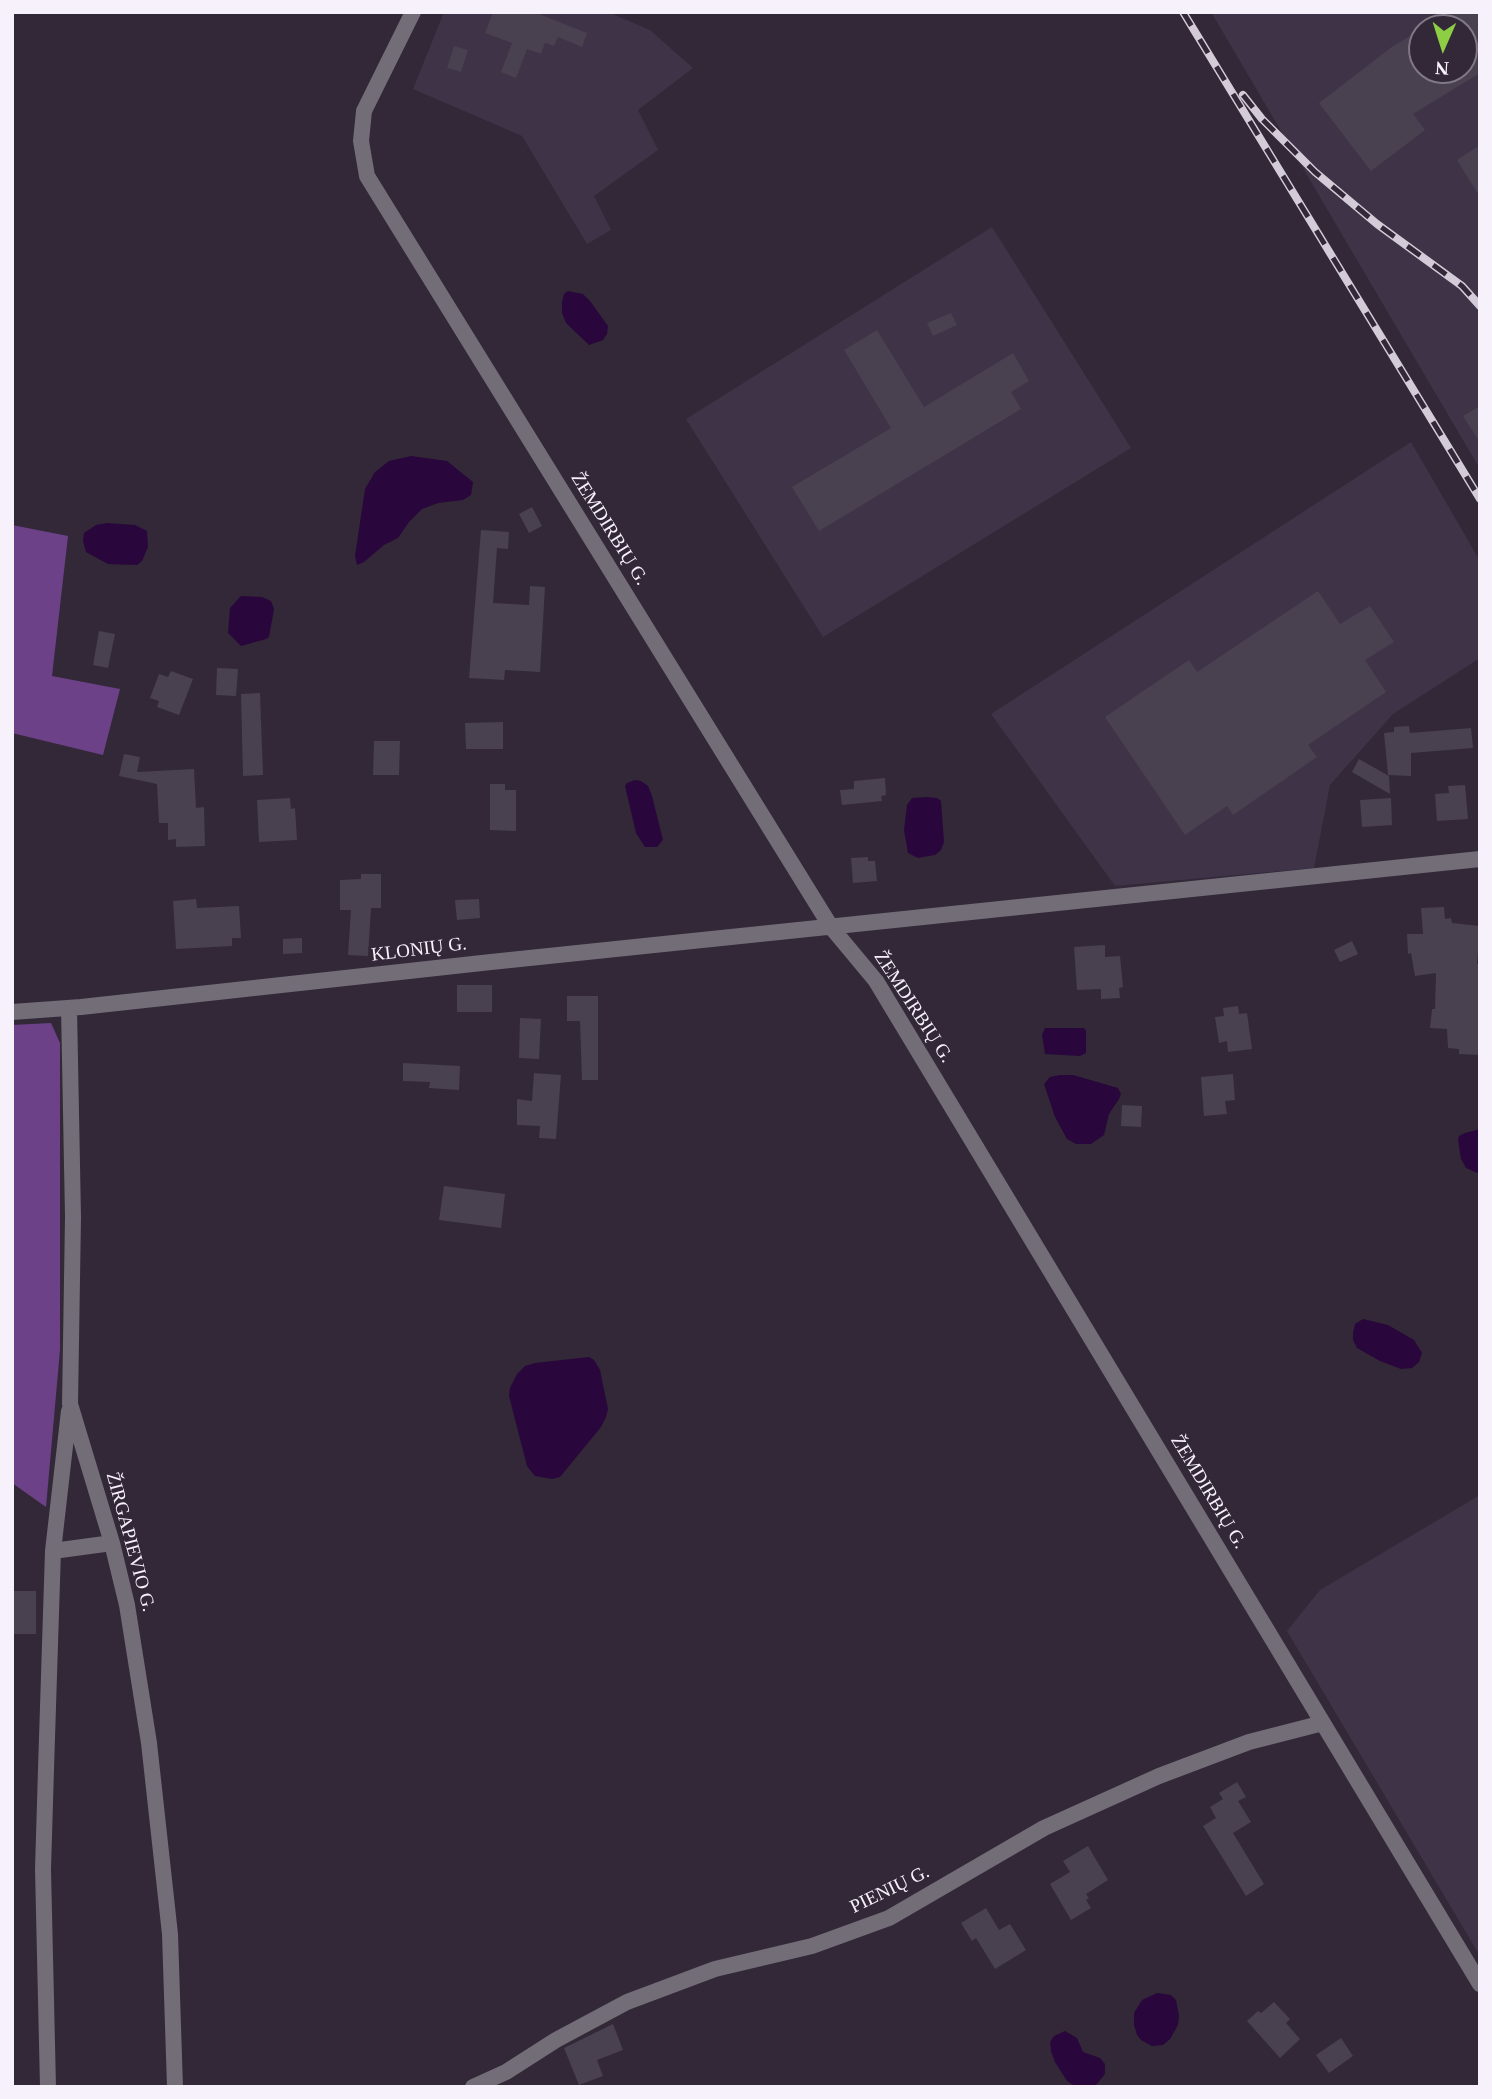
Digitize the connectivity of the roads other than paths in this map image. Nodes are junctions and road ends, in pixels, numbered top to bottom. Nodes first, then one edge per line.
1 (413, 12) edge
2 (1480, 859) edge
3 (831, 927) junction
4 (69, 1008) junction
5 (12, 1012) edge
6 (70, 1404) junction
7 (112, 1543) junction
8 (53, 1551) junction
9 (1323, 1723) junction
10 (1480, 1984) edge
11 (48, 2087) edge
12 (175, 2087) edge
13 (473, 2087) edge

1 - 3 street, ŽEMDIRBIŲ G.
2 - 3 street, KLONIŲ G.
3 - 4 street, KLONIŲ G.
3 - 9 street, ŽEMDIRBIŲ G.
4 - 5 street, KLONIŲ G.
4 - 6 street, ŽIRGAPIEVIO G.
6 - 7 street, ŽIRGAPIEVIO G.
6 - 8 street
7 - 8 street
7 - 12 street, ŽIRGAPIEVIO G.
8 - 11 street
9 - 10 street, ŽEMDIRBIŲ G.
9 - 13 street, PIENIŲ G.

